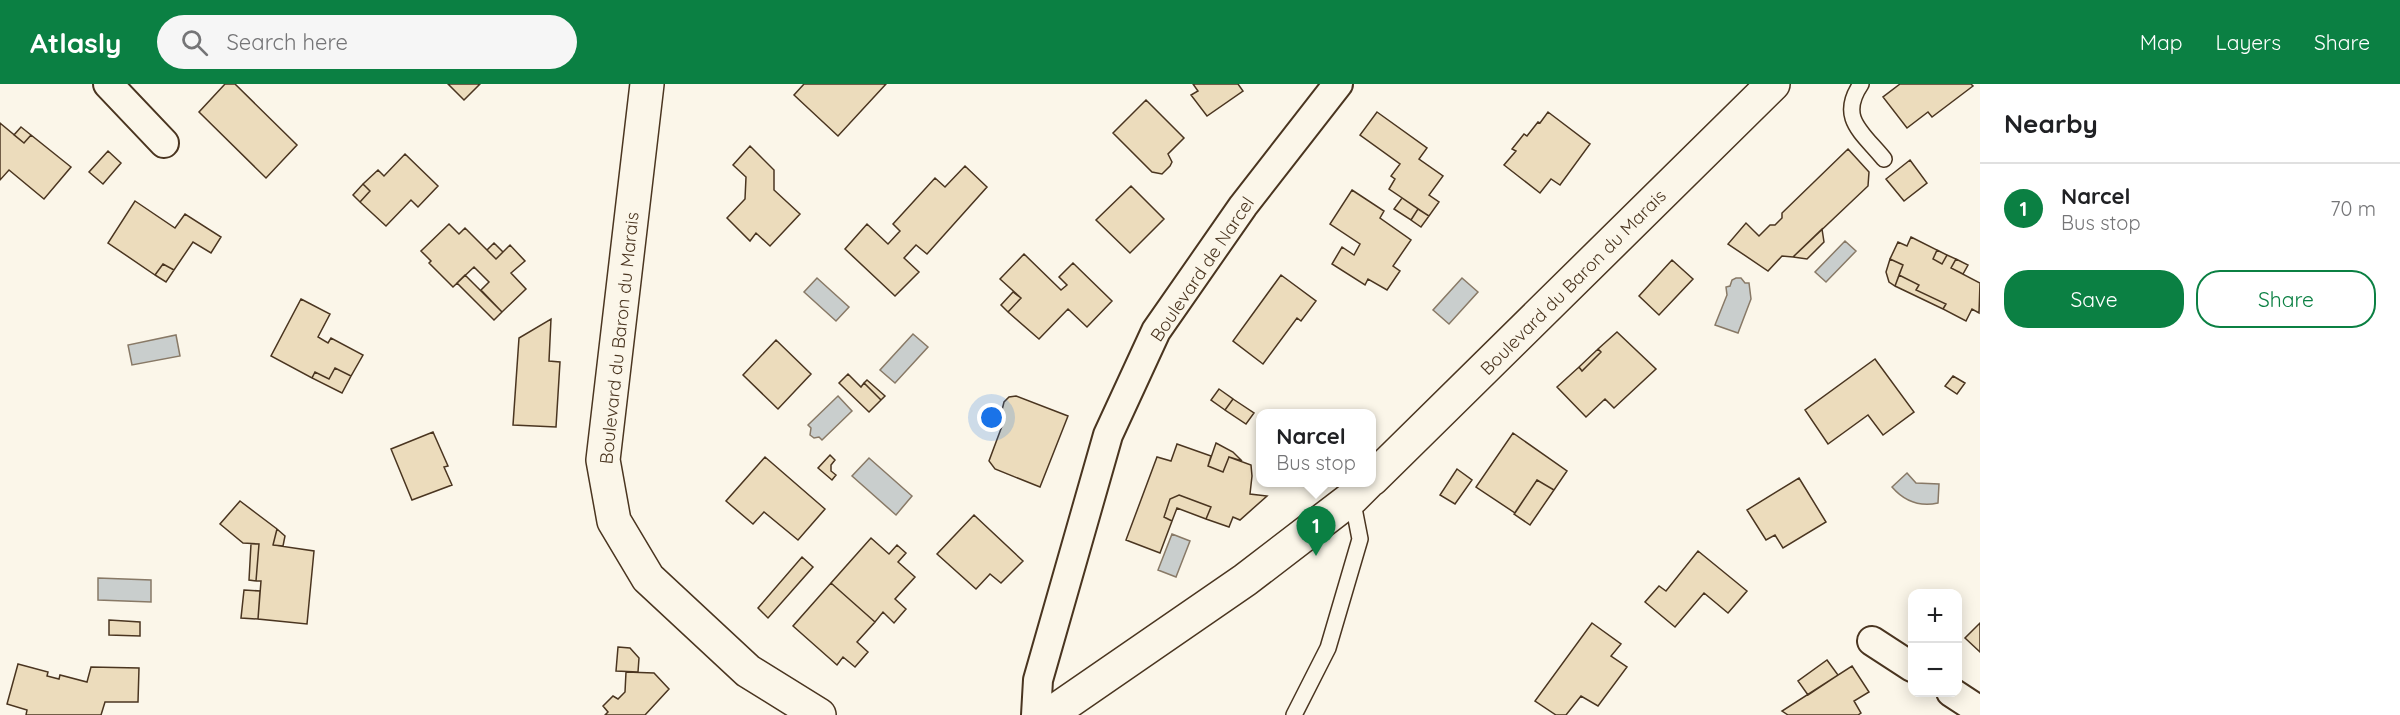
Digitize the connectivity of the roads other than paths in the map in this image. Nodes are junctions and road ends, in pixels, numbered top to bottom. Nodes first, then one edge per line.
1 (108, 84) edge
2 (647, 84) edge
3 (1338, 84) edge
4 (1773, 84) edge
5 (1861, 84) edge
6 (164, 143) dead end
7 (1884, 159) dead end
8 (1376, 474) edge
9 (1363, 487) edge
10 (1364, 487) edge
11 (1872, 641) dead end
12 (1908, 664) edge
13 (1958, 697) edge
14 (1980, 711) edge
15 (819, 715) edge
16 (1036, 715) edge
17 (1049, 715) edge
18 (1294, 715) edge

1 - 6 street
2 - 15 street, Boulevard du Baron du Marais
3 - 16 street, Boulevard de Narcel
4 - 8 street, Boulevard du Baron du Marais
5 - 7 lane
9 - 17 street, Boulevard du Baron du Marais
10 - 18 lane
11 - 12 street
13 - 14 street

